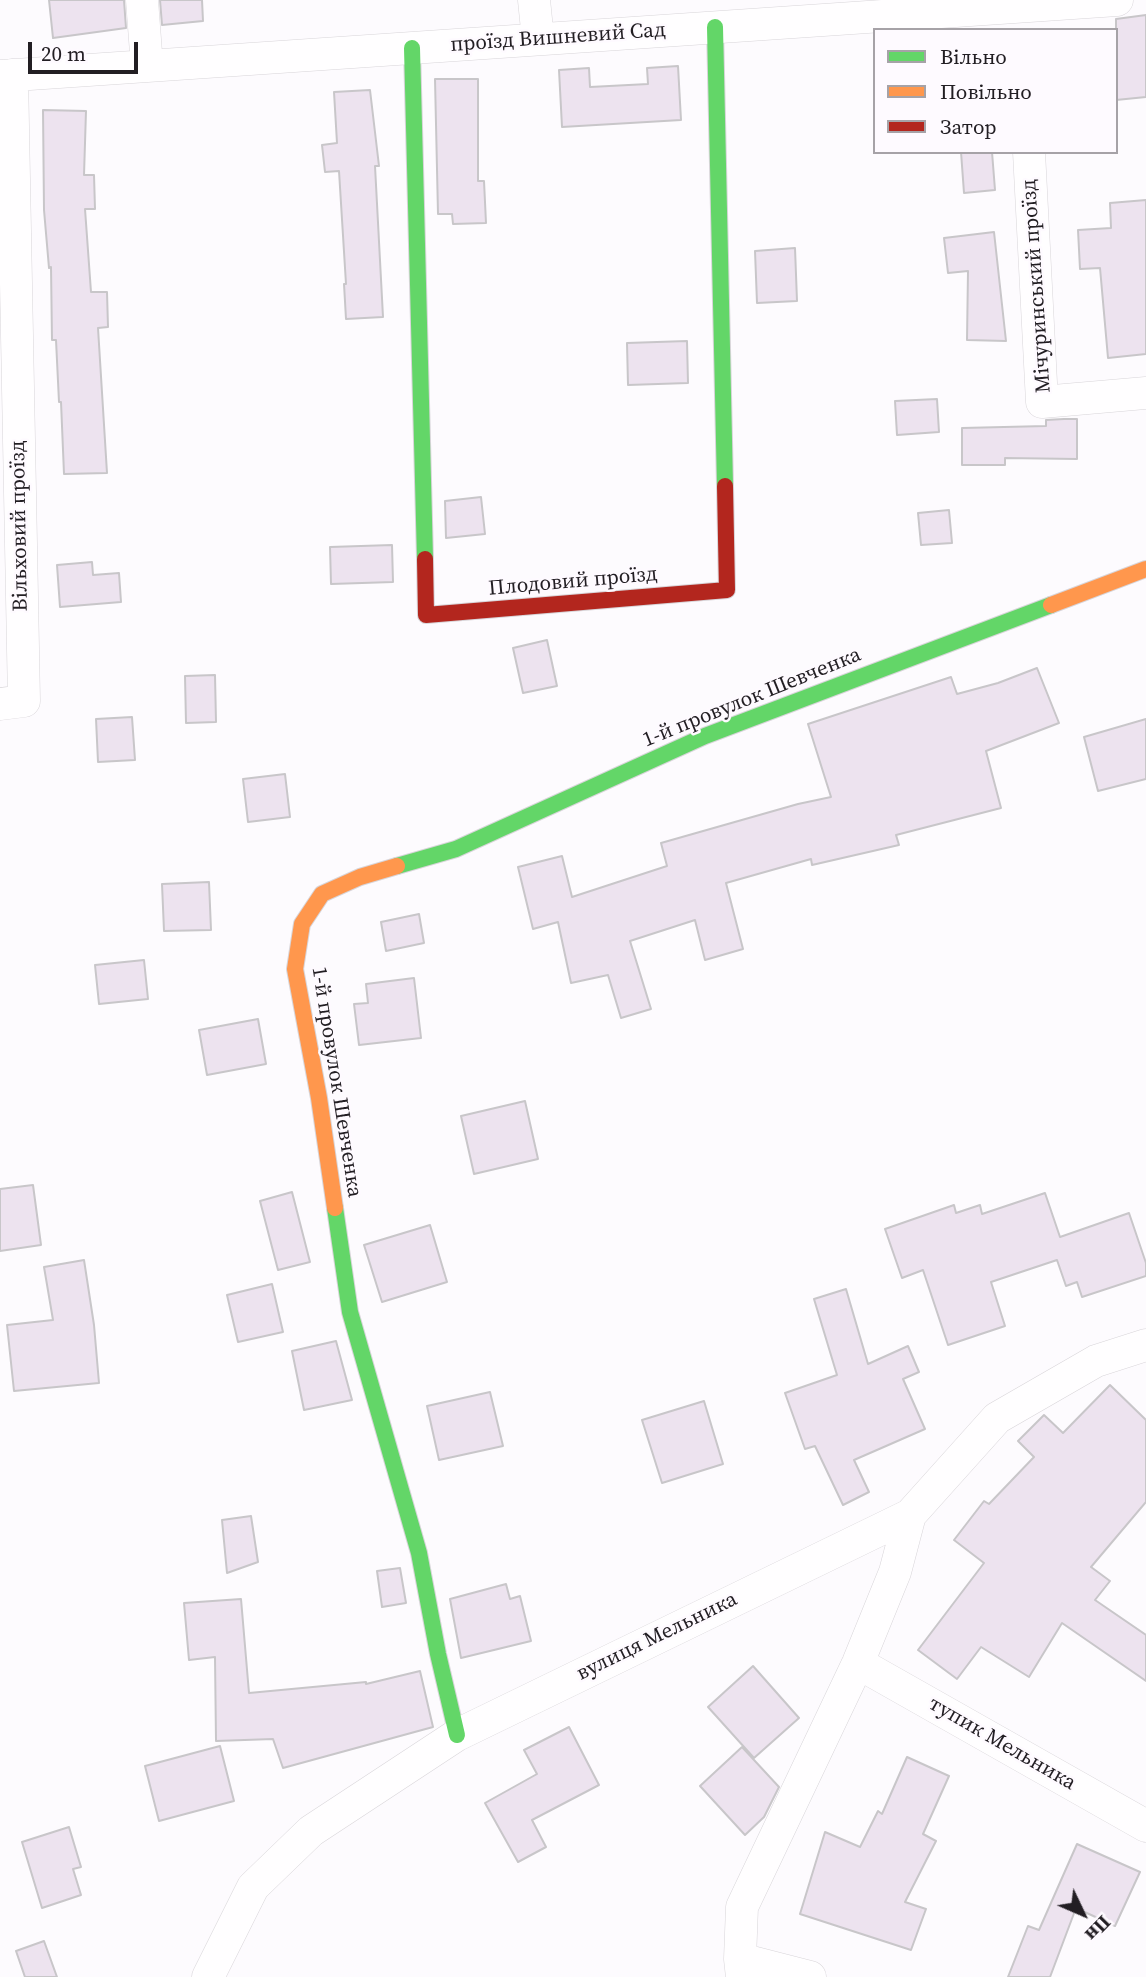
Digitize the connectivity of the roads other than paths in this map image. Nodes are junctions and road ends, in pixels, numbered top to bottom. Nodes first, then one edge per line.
1 (142, 0) edge
2 (534, 0) edge
3 (1116, 0) edge
4 (919, 7) edge
5 (1022, 18) edge
6 (715, 27) junction
7 (538, 39) junction
8 (412, 48) junction
9 (147, 66) junction
10 (6, 76) edge
11 (1028, 154) edge
12 (1146, 393) edge
13 (1146, 569) edge
14 (0, 704) edge
15 (1146, 1345) edge
16 (909, 1516) junction
17 (858, 1663) junction
18 (457, 1734) junction
19 (1146, 1826) edge
20 (741, 1968) edge
21 (208, 1977) edge
22 (810, 1977) edge

1 - 9 street
2 - 7 street
3 - 5 street, проїзд Вишневий Сад
4 - 5 street, проїзд Вишневий Сад
4 - 6 street, проїзд Вишневий Сад
6 - 7 street, проїзд Вишневий Сад
6 - 8 street, Плодовий проїзд
7 - 8 street, проїзд Вишневий Сад
8 - 9 street, проїзд Вишневий Сад
9 - 10 street, проїзд Вишневий Сад
10 - 14 street, Вільховий проїзд
11 - 12 street, Мічуринський проїзд
13 - 18 street, 1-й провулок Шевченка
15 - 16 street, вулиця Мельника
16 - 17 street
16 - 18 street, вулиця Мельника
17 - 19 street, тупик Мельника
17 - 20 street
18 - 21 street, вулиця Мельника
20 - 22 street

